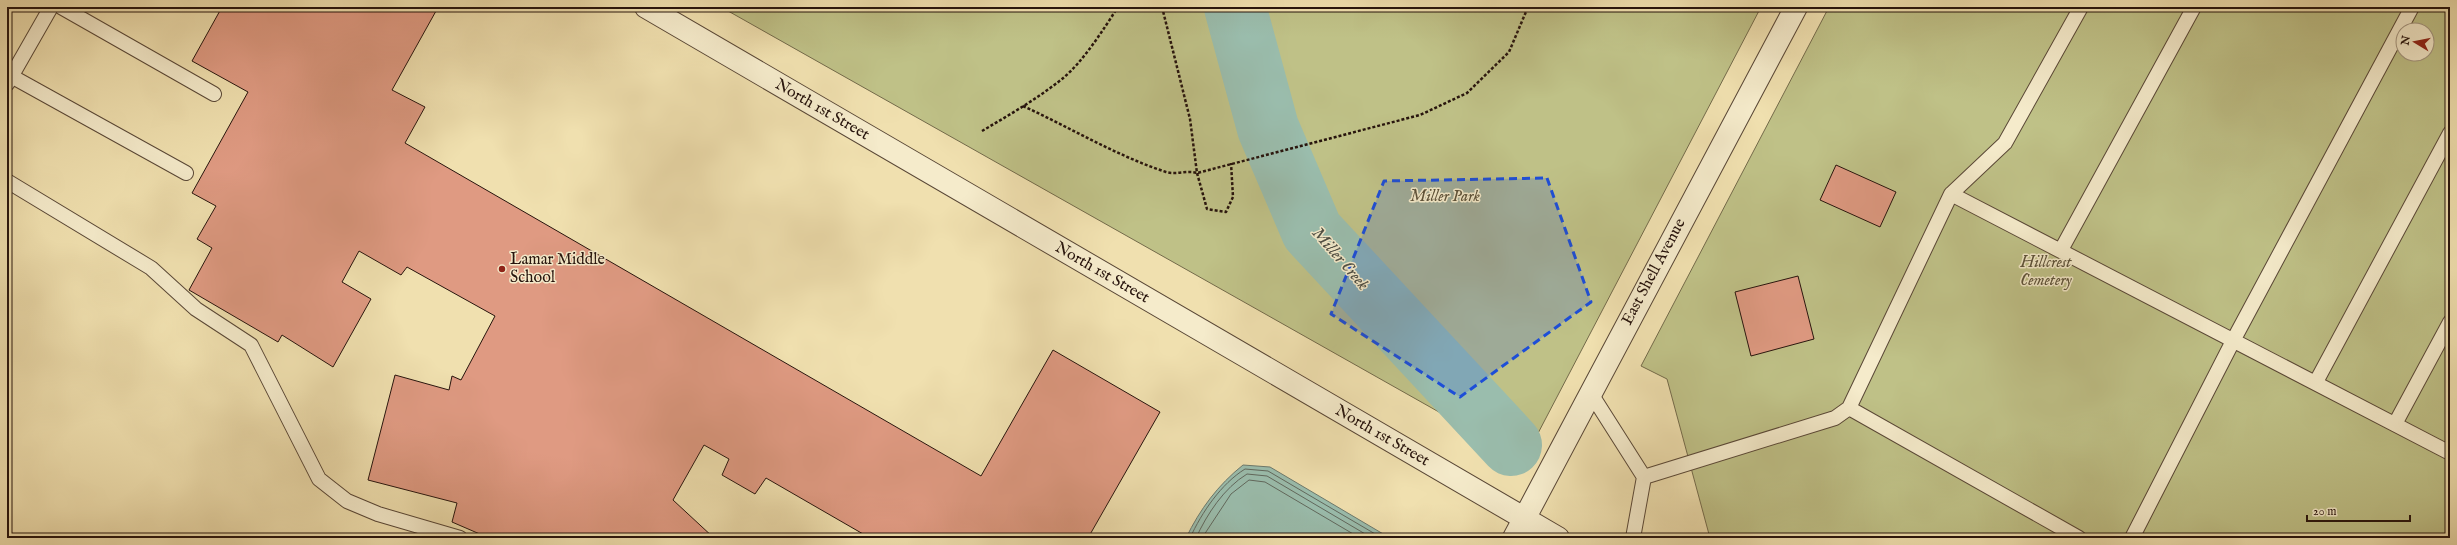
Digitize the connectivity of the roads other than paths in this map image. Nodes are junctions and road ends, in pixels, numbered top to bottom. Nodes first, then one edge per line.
1 (51, 7) edge
2 (62, 7) edge
3 (646, 7) edge
4 (1796, 7) edge
5 (2081, 7) edge
6 (2194, 7) edge
7 (2412, 7) edge
8 (9, 80) edge
9 (214, 94) dead end
10 (2450, 133) edge
11 (186, 173) dead end
12 (7, 181) edge
13 (1952, 194) junction
14 (2061, 250) junction
15 (2450, 322) edge
16 (2234, 339) junction
17 (2316, 382) junction
18 (1590, 392) junction
19 (1850, 408) junction
20 (2396, 424) junction
21 (2450, 453) edge
22 (1644, 476) junction
23 (1518, 528) edge
24 (460, 538) edge
25 (1558, 538) edge
26 (1632, 538) edge
27 (2079, 538) edge
28 (2132, 538) edge

1 - 8 lane
2 - 9 lane
3 - 23 street, North 1st Street
4 - 18 street, East Shell Avenue
5 - 13 lane
6 - 14 lane
7 - 16 lane
8 - 11 lane
10 - 17 lane
12 - 24 lane
13 - 14 lane
13 - 19 lane
14 - 16 lane
15 - 20 lane
16 - 17 lane
16 - 28 lane
17 - 20 lane
18 - 22 lane
18 - 23 street, East Shell Avenue
19 - 22 lane
19 - 27 lane
20 - 21 lane
22 - 26 lane
23 - 25 street, North 1st Street

